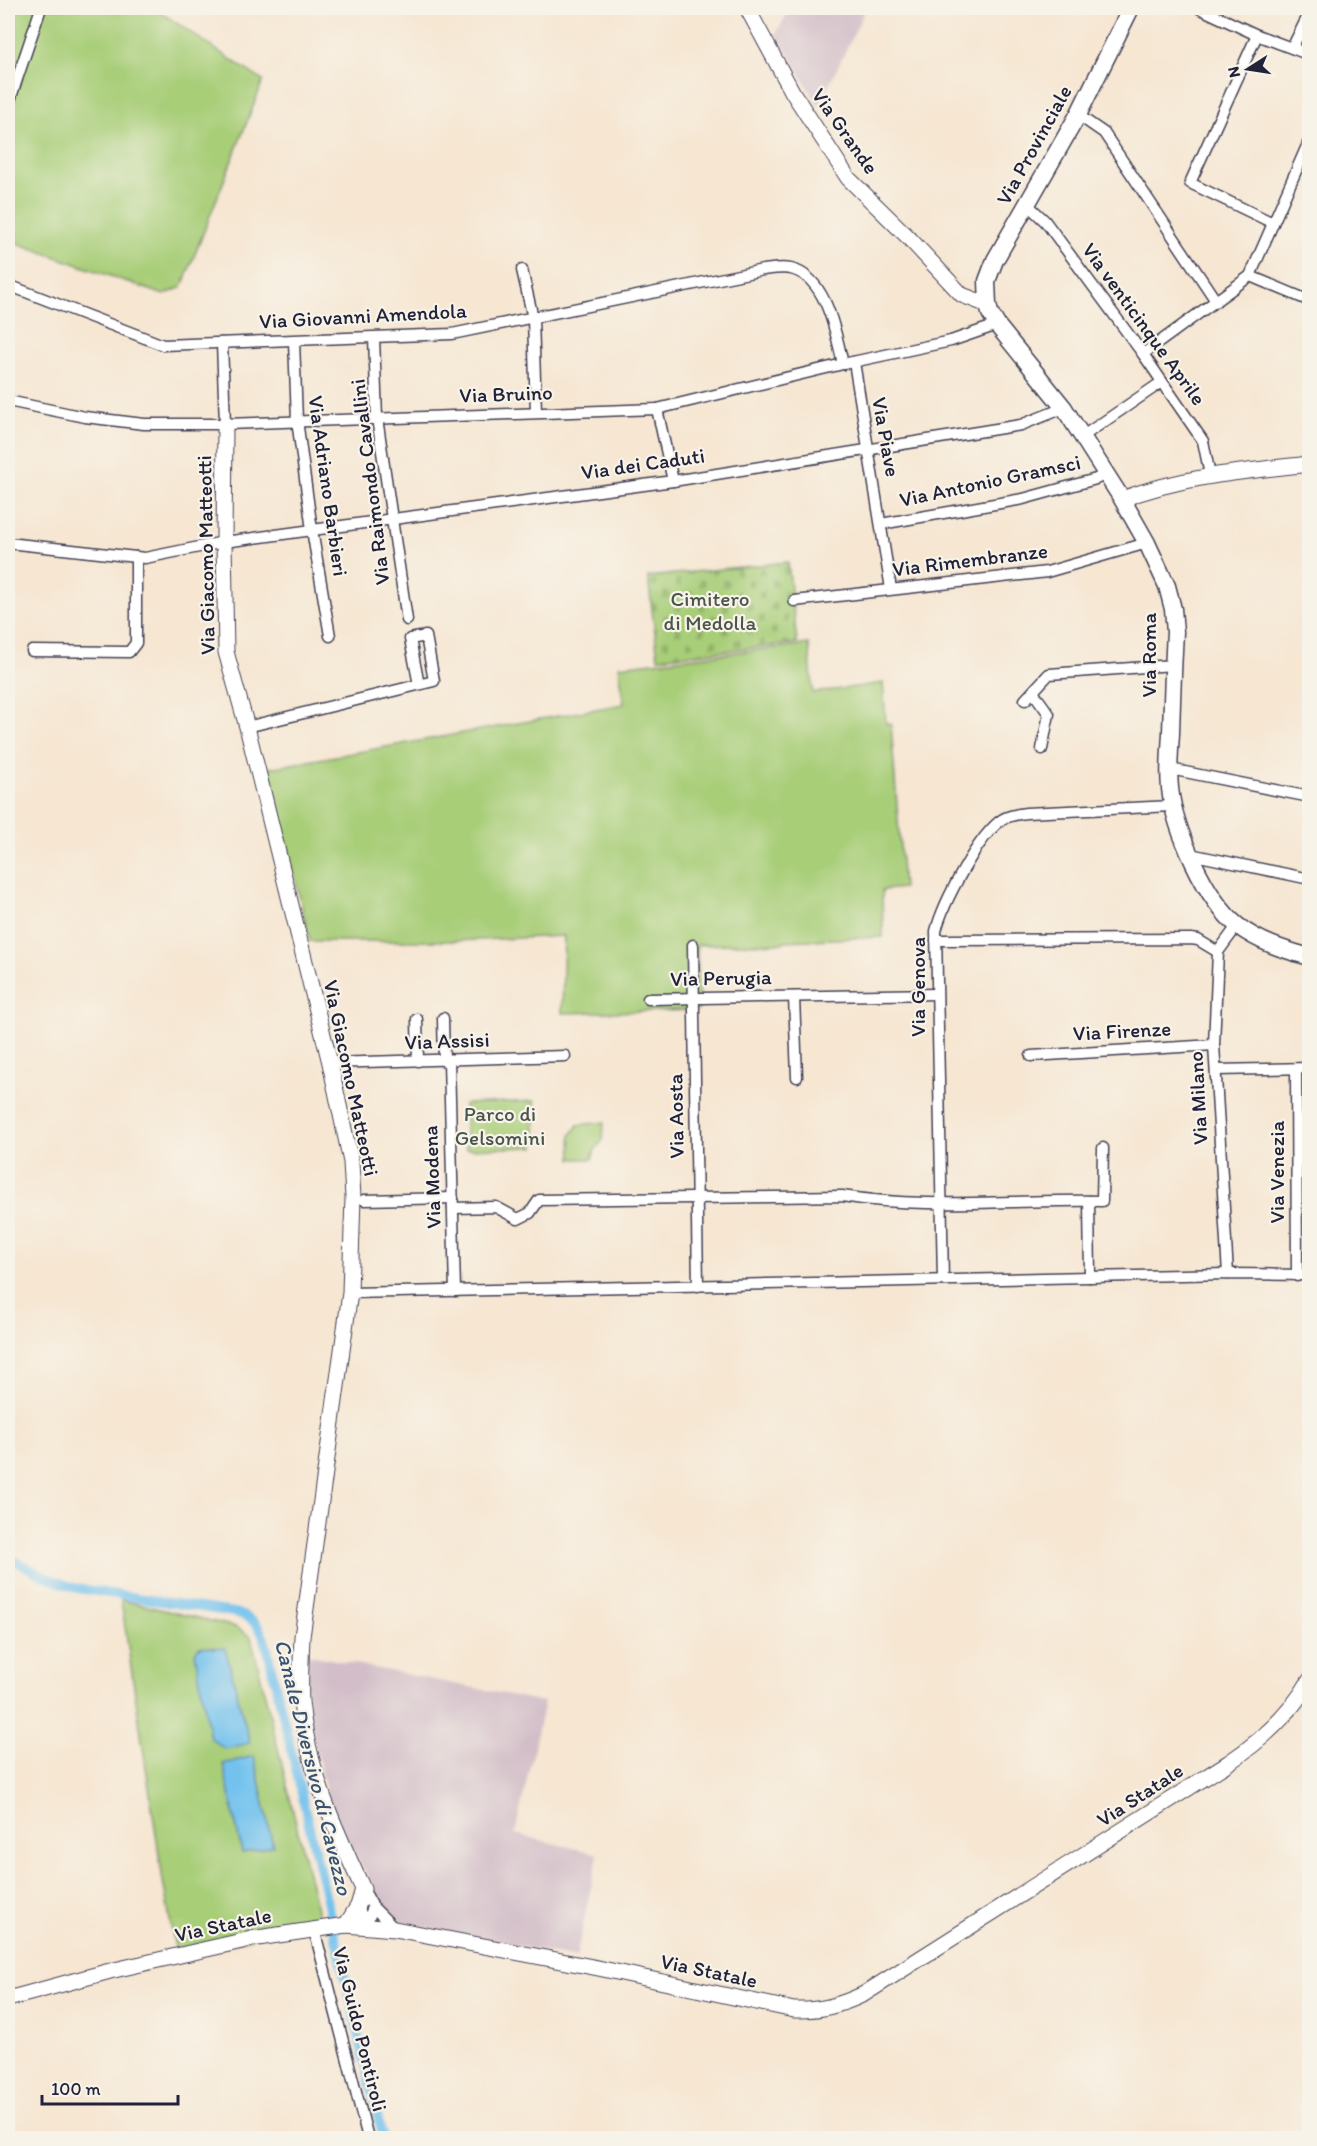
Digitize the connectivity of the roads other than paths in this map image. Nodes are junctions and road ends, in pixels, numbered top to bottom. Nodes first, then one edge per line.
1 (41, 8) edge
2 (747, 8) edge
3 (1131, 8) edge
4 (1199, 8) edge
5 (1310, 12) edge
6 (1257, 35) junction
7 (1292, 48) junction
8 (1310, 55) edge
9 (8, 105) edge
10 (1078, 115) junction
11 (1310, 138) edge
12 (1028, 205) junction
13 (1273, 223) junction
14 (522, 270) dead end
15 (1250, 276) junction
16 (8, 285) edge
17 (1216, 301) junction
18 (1310, 301) edge
19 (987, 305) junction
20 (533, 318) junction
21 (997, 325) junction
22 (374, 338) junction
23 (294, 341) junction
24 (222, 343) junction
25 (1143, 354) junction
26 (848, 363) junction
27 (1162, 382) junction
28 (8, 401) edge
29 (1064, 408) junction
30 (657, 409) junction
31 (536, 412) junction
32 (377, 418) junction
33 (297, 420) junction
34 (225, 424) junction
35 (1083, 436) junction
36 (868, 448) junction
37 (1310, 464) edge
38 (1106, 474) junction
39 (1210, 475) junction
40 (673, 481) junction
41 (1122, 499) junction
42 (392, 519) junction
43 (881, 524) junction
44 (312, 530) junction
45 (224, 542) junction
46 (8, 543) edge
47 (1147, 543) junction
48 (136, 557) junction
49 (891, 589) junction
50 (794, 601) dead end
51 (407, 620) dead end
52 (330, 636) dead end
53 (32, 651) dead end
54 (1173, 664) junction
55 (418, 685) dead end
56 (247, 727) junction
57 (1042, 749) dead end
58 (1170, 769) junction
59 (1310, 797) edge
60 (1172, 806) junction
61 (1190, 854) junction
62 (1310, 879) edge
63 (1237, 926) junction
64 (936, 940) junction
65 (693, 945) dead end
66 (1218, 952) junction
67 (1310, 957) edge
68 (936, 994) junction
69 (794, 997) junction
70 (694, 998) junction
71 (648, 999) dead end
72 (443, 1018) dead end
73 (417, 1019) dead end
74 (1214, 1045) junction
75 (565, 1056) dead end
76 (1031, 1056) dead end
77 (418, 1061) junction
78 (446, 1061) junction
79 (330, 1063) junction
80 (1310, 1068) edge
81 (1296, 1069) junction
82 (1216, 1070) junction
83 (797, 1077) dead end
84 (1103, 1148) dead end
85 (697, 1196) junction
86 (364, 1200) dead end
87 (1089, 1201) junction
88 (941, 1202) junction
89 (453, 1203) junction
90 (1228, 1274) junction
91 (1310, 1275) edge
92 (1297, 1276) junction
93 (1090, 1277) junction
94 (943, 1280) junction
95 (698, 1286) junction
96 (455, 1291) junction
97 (350, 1293) junction
98 (1310, 1680) edge
99 (365, 1906) junction
100 (344, 1925) junction
101 (366, 1926) junction
102 (318, 1928) junction
103 (395, 1929) junction
104 (8, 1999) edge
105 (368, 2139) edge

1 - 9 street
2 - 19 street, Via Grande
3 - 10 main road, Via Provinciale
4 - 6 street
5 - 7 street
6 - 7 street
6 - 13 street
7 - 8 street
10 - 12 main road, Via Provinciale
10 - 17 street
11 - 13 street
12 - 19 main road, Via Provinciale
12 - 25 street, Via venticinque Aprile
13 - 15 street
14 - 20 street
15 - 17 street
15 - 18 street
16 - 24 street, Via Giovanni Amendola
17 - 25 street
19 - 21 main road, Via Roma
20 - 22 street, Via Giovanni Amendola
20 - 26 street, Via Giovanni Amendola
20 - 31 street
21 - 26 street, Via Bruino
21 - 29 main road, Via Roma
22 - 23 street, Via Giovanni Amendola
22 - 32 street, Via Raimondo Cavallini
23 - 24 street, Via Giovanni Amendola
23 - 33 street, Via Adriano Barbieri
24 - 34 street, Via Giacomo Matteotti
25 - 27 street, Via venticinque Aprile
26 - 30 street, Via Bruino
26 - 36 street, Via Piave
27 - 35 street
27 - 39 street, Via venticinque Aprile
28 - 34 street, Via Bruino
29 - 35 main road, Via Roma
29 - 36 street, Via dei Caduti
30 - 31 street, Via Bruino
30 - 40 street
31 - 32 street, Via Bruino
32 - 33 street, Via Bruino
32 - 42 street, Via Raimondo Cavallini
33 - 34 street, Via Bruino
33 - 44 street, Via Adriano Barbieri
34 - 45 street, Via Giacomo Matteotti
35 - 38 main road, Via Roma
36 - 40 street, Via dei Caduti
36 - 43 street, Via Piave
37 - 39 street
38 - 41 main road, Via Roma
38 - 43 street, Via Antonio Gramsci
39 - 41 street
40 - 42 street, Via dei Caduti
41 - 47 main road, Via Roma
42 - 44 street, Via dei Caduti
42 - 51 street, Via Raimondo Cavallini
43 - 49 street, Via Piave
44 - 45 street, Via dei Caduti
44 - 52 street, Via Adriano Barbieri
45 - 48 street, Via dei Caduti
45 - 56 street, Via Giacomo Matteotti
46 - 48 street, Via dei Caduti
47 - 49 street, Via Rimembranze
47 - 54 main road, Via Roma
48 - 53 street
49 - 50 street, Via Rimembranze
54 - 57 street
54 - 58 main road, Via Roma
55 - 56 street
56 - 79 street, Via Giacomo Matteotti
58 - 59 street
58 - 60 main road, Via Roma
60 - 61 main road, Via Roma
60 - 64 street, Via Genova
61 - 62 street
61 - 63 main road, Via Roma
63 - 66 street
63 - 67 main road, Via Roma
64 - 66 street
64 - 68 street, Via Genova
65 - 70 street, Via Aosta
66 - 74 street, Via Milano
68 - 69 street, Via Perugia
68 - 88 street, Via Genova
69 - 70 street, Via Perugia
69 - 83 street, Via Perugia
70 - 71 street, Via Perugia
70 - 85 street, Via Aosta
72 - 78 street, Via Modena
73 - 77 street
74 - 76 street, Via Firenze
74 - 82 street, Via Milano
75 - 78 street, Via Assisi
77 - 78 street, Via Assisi
77 - 79 street, Via Assisi
78 - 89 street, Via Modena
79 - 97 street, Via Giacomo Matteotti
80 - 81 street
81 - 82 street
81 - 92 street, Via Venezia
82 - 90 street, Via Milano
84 - 87 street
85 - 88 street
85 - 89 street
85 - 95 street, Via Aosta
86 - 89 street
87 - 88 street
87 - 93 street
88 - 94 street, Via Genova
89 - 96 street, Via Modena
90 - 92 street
90 - 93 street
91 - 92 street
93 - 94 street
94 - 95 street
95 - 96 street
96 - 97 street
97 - 99 street, Via Giacomo Matteotti
98 - 103 street, Via Statale
99 - 100 street
99 - 101 street
99 - 103 street
100 - 101 street, Via Statale
100 - 102 street, Via Statale
101 - 103 street, Via Statale
102 - 104 street, Via Statale
102 - 105 street, Via Guido Pontiroli

